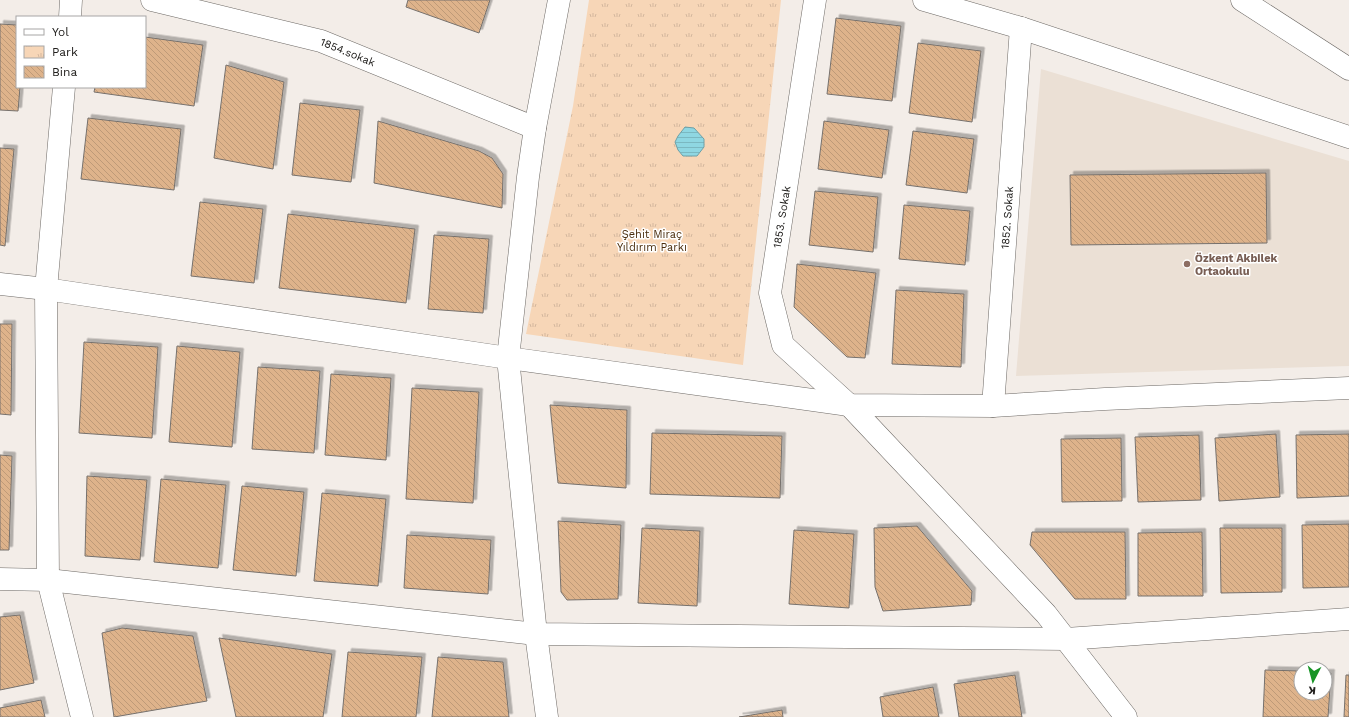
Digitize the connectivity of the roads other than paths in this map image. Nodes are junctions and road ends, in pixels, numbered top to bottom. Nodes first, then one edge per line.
1 (71, 0) edge
2 (152, 0) edge
3 (559, 0) edge
4 (815, 0) edge
5 (924, 0) edge
6 (1242, 0) edge
7 (70, 16) edge
8 (1021, 28) junction
9 (1349, 69) edge
10 (64, 88) edge
11 (535, 128) junction
12 (1349, 137) edge
13 (0, 284) edge
14 (46, 289) junction
15 (508, 358) junction
16 (1349, 388) edge
17 (849, 405) junction
18 (993, 406) junction
19 (0, 579) edge
20 (48, 580) junction
21 (1349, 619) edge
22 (536, 634) junction
23 (1066, 639) junction
24 (82, 717) edge
25 (547, 717) edge
26 (1126, 717) edge

1 - 7 street
2 - 11 street, 1854.sokak
3 - 11 street
4 - 17 street, 1853. Sokak
5 - 8 street
6 - 9 street
8 - 12 street
8 - 18 street, 1852. Sokak
10 - 14 street
11 - 15 street
13 - 14 street
14 - 15 street
14 - 20 street
15 - 17 street
15 - 22 street
16 - 18 street
17 - 18 street
17 - 23 street, 1853. Sokak
19 - 20 street
20 - 22 street
20 - 24 street
21 - 23 street
22 - 23 street
22 - 25 street
23 - 26 street, 1853. Sokak

